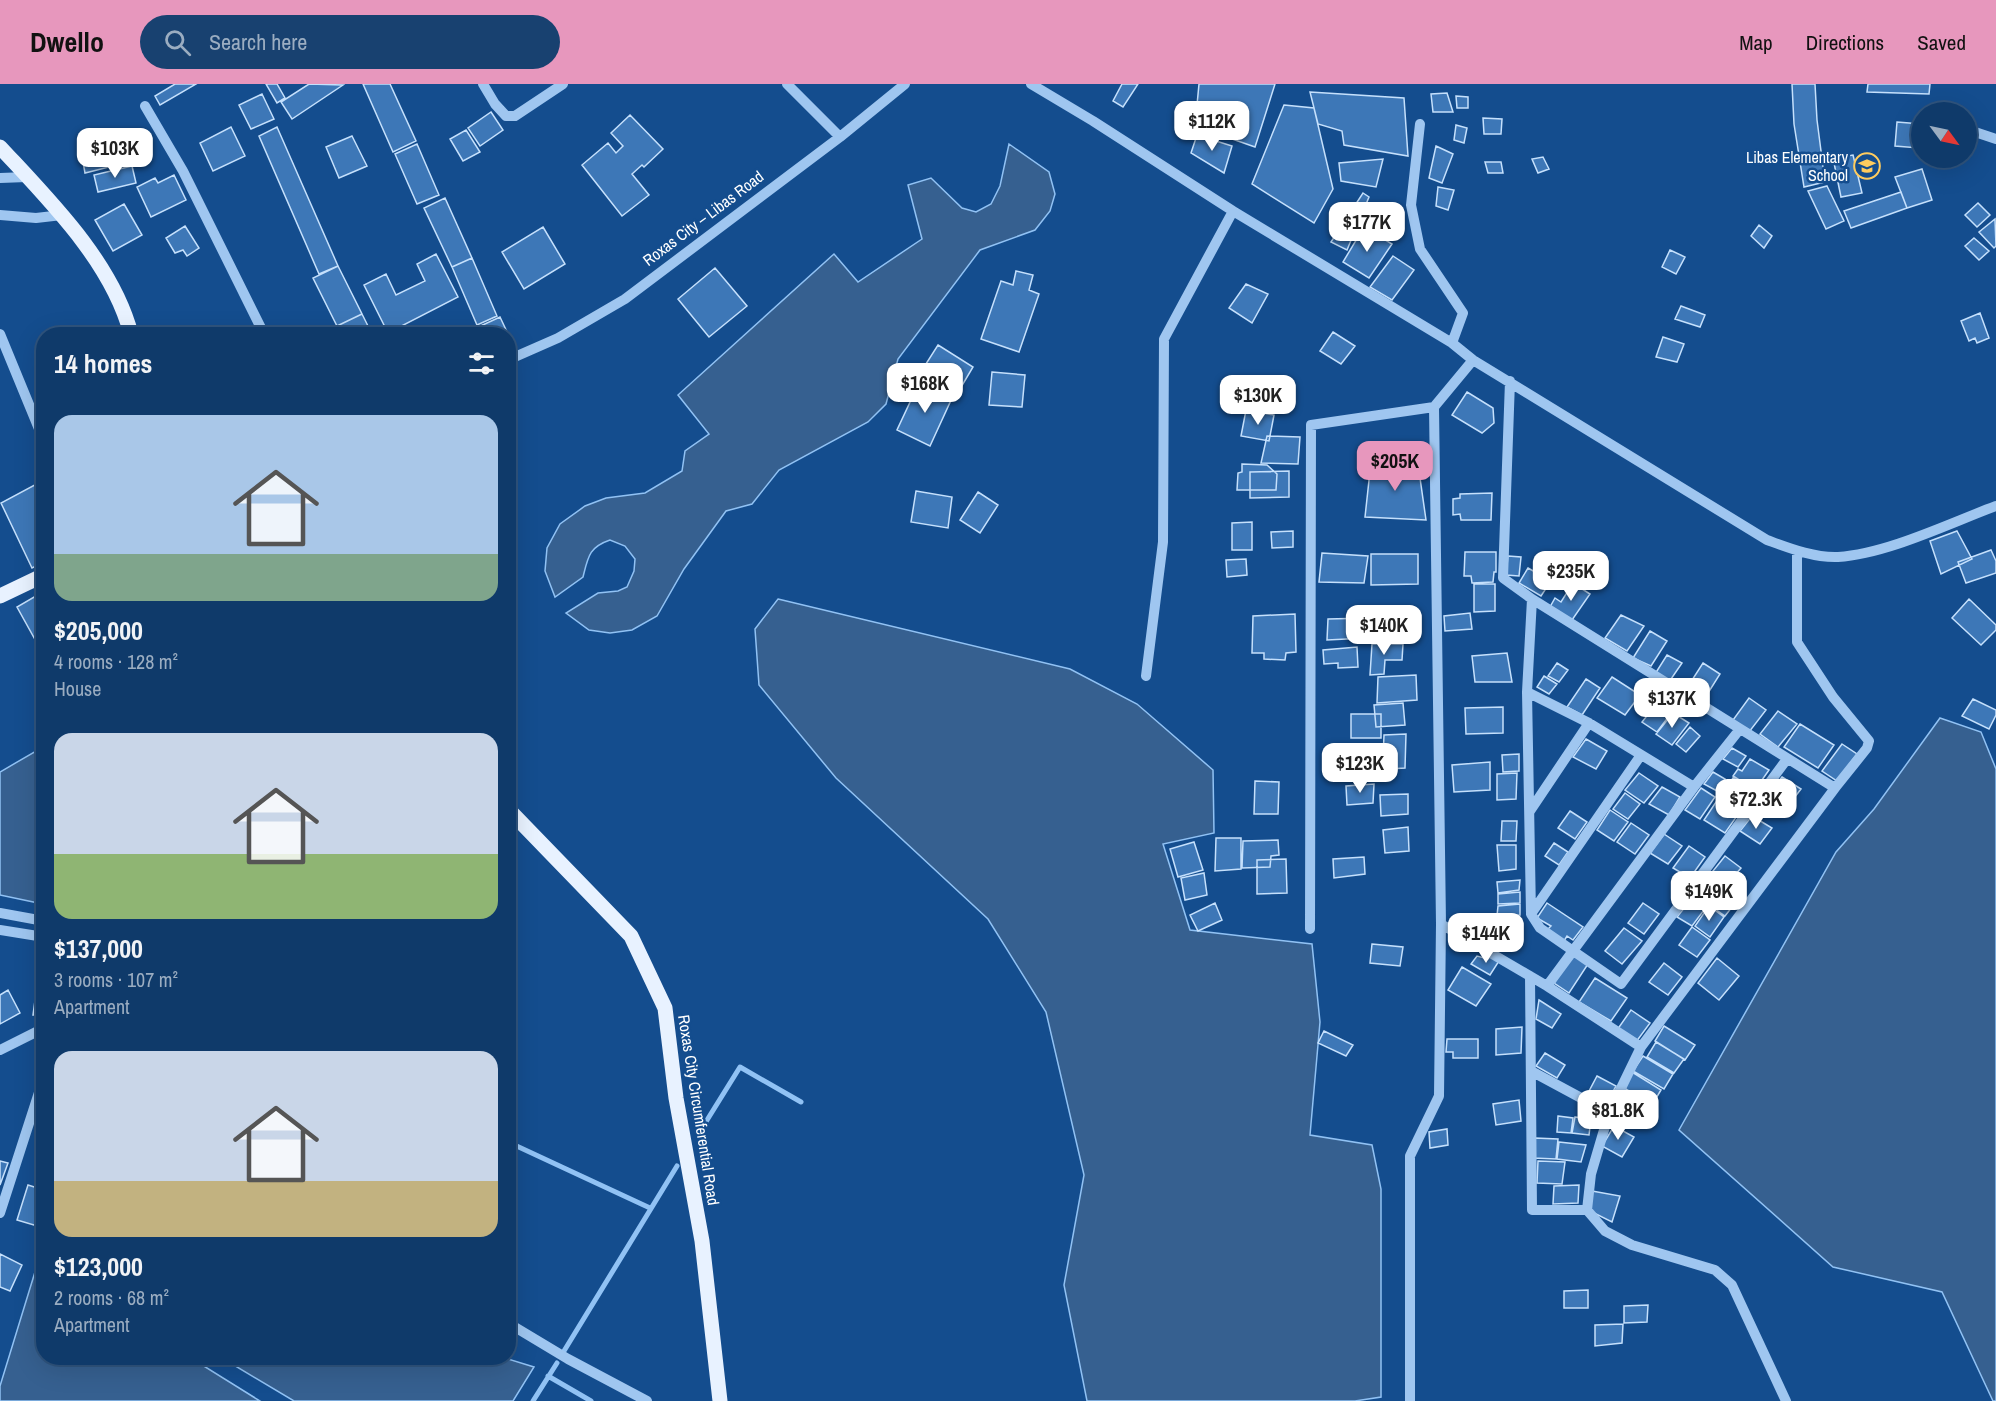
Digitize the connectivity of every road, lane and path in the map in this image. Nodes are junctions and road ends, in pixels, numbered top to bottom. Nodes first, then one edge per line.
1 (483, 84) edge
2 (563, 84) edge
3 (787, 84) edge
4 (905, 84) edge
5 (1031, 84) edge
6 (145, 106) dead end
7 (1420, 124) dead end
8 (1977, 133) edge
9 (840, 137) junction
10 (1996, 139) edge
11 (0, 147) edge
12 (27, 177) junction
13 (0, 178) edge
14 (1233, 212) junction
15 (0, 215) edge
16 (62, 215) junction
17 (129, 327) edge
18 (261, 327) edge
19 (0, 334) edge
20 (1452, 343) junction
21 (516, 356) edge
22 (1473, 360) junction
23 (1510, 381) junction
24 (1434, 408) junction
25 (36, 422) edge
26 (1996, 506) edge
27 (1797, 551) junction
28 (36, 579) edge
29 (0, 596) edge
30 (1532, 599) junction
31 (1146, 676) dead end
32 (1527, 692) junction
33 (1589, 723) junction
34 (1740, 729) junction
35 (1641, 754) junction
36 (1787, 759) junction
37 (1694, 787) junction
38 (1835, 788) junction
39 (1530, 812) junction
40 (516, 817) edge
41 (0, 913) edge
42 (1531, 914) junction
43 (36, 920) edge
44 (1441, 924) junction
45 (1310, 929) dead end
46 (0, 930) edge
47 (36, 936) edge
48 (1572, 950) junction
49 (1530, 976) junction
50 (1547, 986) junction
51 (36, 1032) edge
52 (1641, 1047) junction
53 (0, 1050) edge
54 (1532, 1071) junction
55 (36, 1102) edge
56 (1609, 1113) junction
57 (1587, 1210) junction
58 (0, 1213) edge
59 (516, 1328) edge
60 (647, 1401) edge
61 (720, 1401) edge
62 (1410, 1401) edge
63 (1786, 1401) edge

1 - 2 street
3 - 9 street
4 - 9 street, Roxas City – Libas Road
5 - 14 street
6 - 18 street
7 - 20 street
8 - 10 street
9 - 21 street, Roxas City – Libas Road
11 - 12 main road
12 - 13 street
12 - 16 main road
14 - 20 street
14 - 31 street
15 - 16 street
16 - 17 main road
19 - 25 street
20 - 22 street
22 - 23 street
22 - 24 street
23 - 27 street
23 - 30 street
24 - 44 street
24 - 45 street
26 - 27 street
27 - 38 street
28 - 29 main road
30 - 32 street
30 - 34 street
32 - 33 street
32 - 39 street
33 - 35 street
33 - 39 street
34 - 36 street
34 - 37 street
35 - 37 street
35 - 42 street
36 - 38 street
36 - 48 street
37 - 48 street
38 - 52 street
39 - 42 street
40 - 61 main road, Roxas City Circumferential Road
41 - 43 street
42 - 48 street
44 - 49 street
44 - 62 street
46 - 47 street
48 - 50 street
49 - 50 street
49 - 54 street
50 - 52 street
51 - 53 street
52 - 56 street
54 - 56 street
54 - 57 street
55 - 58 street
56 - 57 street
57 - 63 street
59 - 60 street

